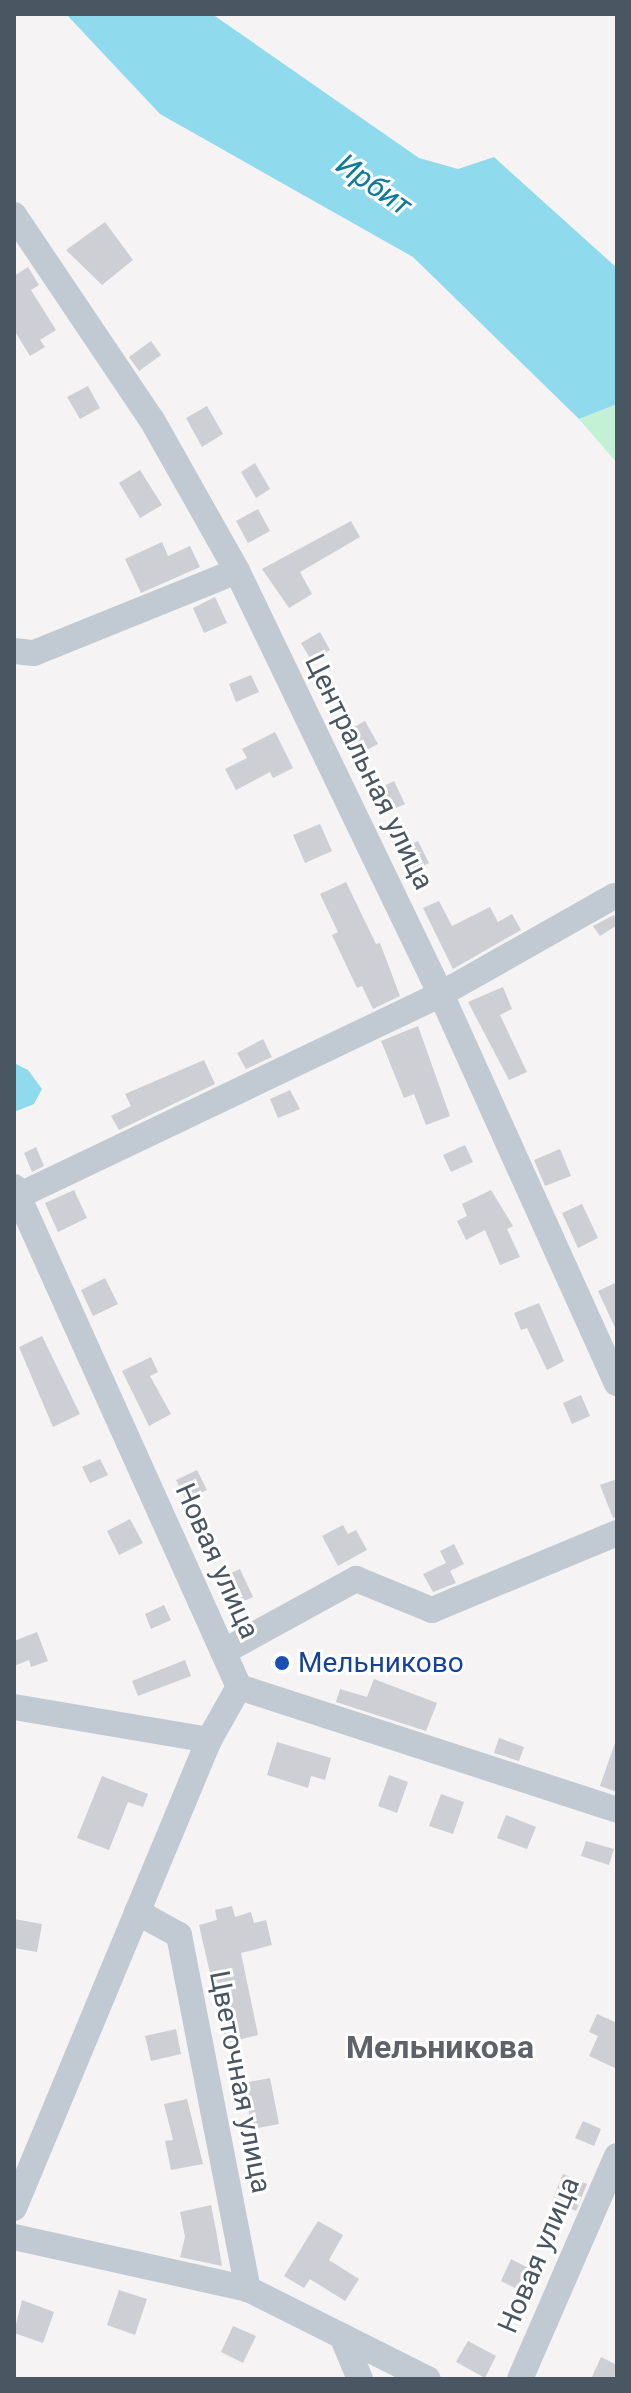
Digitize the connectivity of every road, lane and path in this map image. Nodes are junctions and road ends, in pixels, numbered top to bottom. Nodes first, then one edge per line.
1 (14, 215) edge
2 (237, 571) junction
3 (14, 651) edge
4 (614, 896) dead end
5 (441, 994) junction
6 (16, 1192) edge
7 (617, 1383) edge
8 (617, 1533) edge
9 (223, 1652) junction
10 (239, 1687) junction
11 (14, 1707) edge
12 (209, 1740) junction
13 (617, 1810) edge
14 (137, 1912) junction
15 (617, 2156) edge
16 (14, 2208) edge
17 (14, 2237) edge
18 (248, 2289) junction
19 (342, 2336) junction
20 (360, 2379) edge
21 (428, 2379) edge
22 (520, 2379) edge

1 - 2 street, Центральная улица
2 - 3 street
2 - 5 street, Центральная улица
4 - 5 street
5 - 6 street
5 - 7 street, Центральная улица
6 - 9 street, Новая улица
8 - 9 street
9 - 10 street, Новая улица
10 - 12 street
10 - 13 street
11 - 12 street
12 - 14 street
14 - 16 street
14 - 18 street, Цветочная улица
15 - 22 street, Новая улица
17 - 18 street
18 - 19 street
19 - 20 street
19 - 21 street

